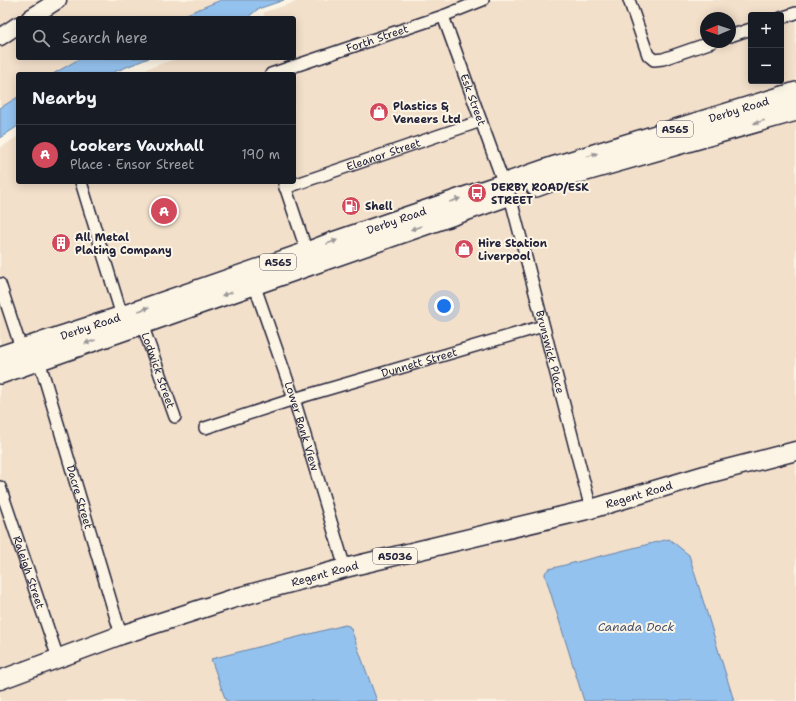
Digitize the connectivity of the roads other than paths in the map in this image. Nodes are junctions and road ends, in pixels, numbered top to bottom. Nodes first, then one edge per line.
1 (58, 0) edge
2 (483, 0) edge
3 (629, 0) edge
4 (796, 13) edge
5 (33, 16) edge
6 (443, 16) junction
7 (784, 17) edge
8 (16, 26) edge
9 (748, 29) edge
10 (736, 34) edge
11 (0, 37) edge
12 (700, 46) edge
13 (277, 72) edge
14 (792, 94) edge
15 (796, 111) edge
16 (480, 121) junction
17 (296, 181) edge
18 (82, 184) edge
19 (284, 185) edge
20 (507, 190) junction
21 (307, 252) junction
22 (0, 284) edge
23 (254, 284) junction
24 (122, 316) junction
25 (142, 324) junction
26 (543, 326) junction
27 (21, 348) junction
28 (0, 356) edge
29 (39, 360) junction
30 (0, 374) edge
31 (294, 399) junction
32 (175, 417) dead end
33 (205, 428) dead end
34 (796, 451) edge
35 (0, 487) edge
36 (591, 509) junction
37 (345, 568) junction
38 (121, 635) junction
39 (58, 658) junction
40 (0, 680) edge

1 - 5 main road
2 - 6 street, Forth Street
3 - 12 street
4 - 7 street
6 - 13 street, Forth Street
6 - 16 street, Esk Street
8 - 11 main road
9 - 10 street
20 -> 14 highway, Derby Road / A565
15 -> 20 highway, Derby Road / A565
16 - 17 street, Eleanor Street
16 - 20 street, Esk Street
18 - 24 street
19 - 21 street
21 -> 20 highway, Derby Road / A565
20 -> 23 highway, Derby Road / A565
20 - 26 street, Brunswick Place
24 -> 21 highway, Derby Road / A565
22 - 27 street
23 -> 25 highway, Derby Road / A565
23 - 31 street, Lower Bank View
24 - 27 highway, Derby Road / A565
25 -> 29 highway, Derby Road / A565
25 - 32 street, Lodwick Street
26 - 31 street, Dunnett Street
26 - 36 street, Brunswick Place
27 - 28 highway, Derby Road / A565
29 - 30 highway, Derby Road / A565
29 - 38 street, Dacre Street
31 - 33 street, Dunnett Street
31 - 37 street, Lower Bank View
34 - 36 main road, Regent Road / A5036
35 - 39 street, Raleigh Street
36 - 37 main road, Regent Road / A5036
37 - 38 main road, Regent Road / A5036
38 - 39 main road, Regent Road / A5036
39 - 40 main road, Regent Road / A5036

